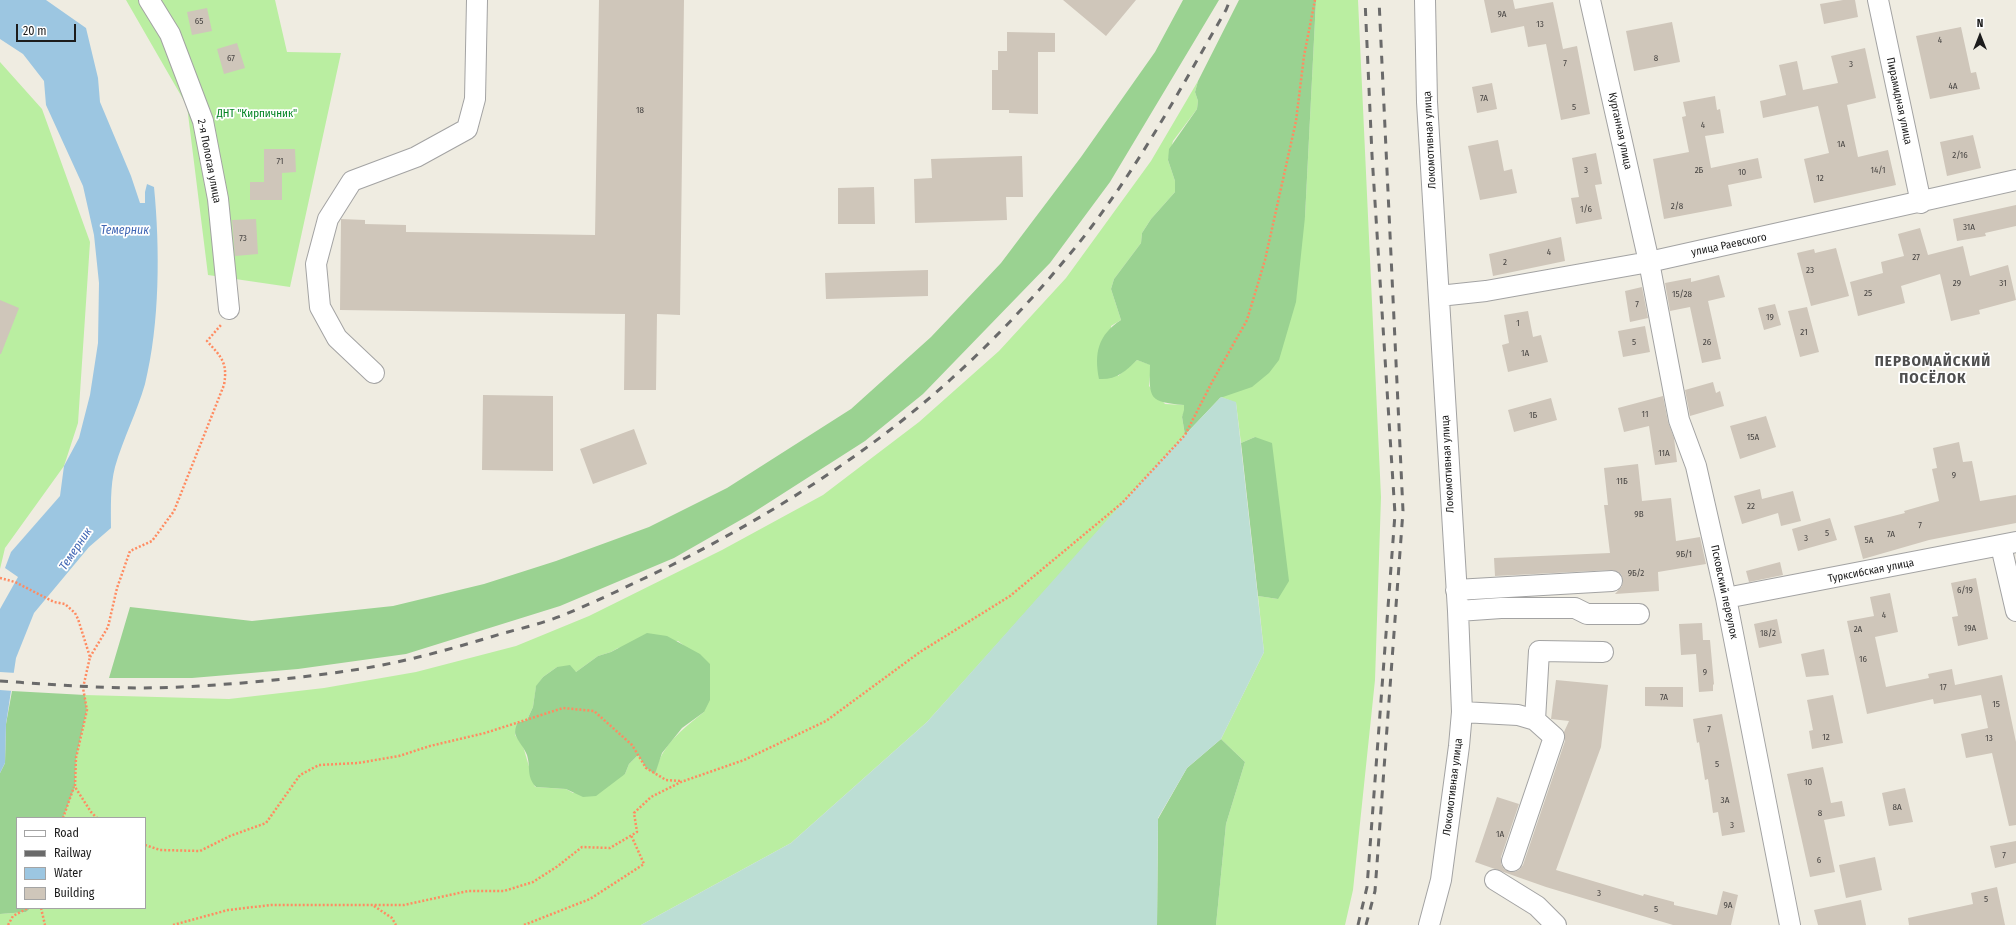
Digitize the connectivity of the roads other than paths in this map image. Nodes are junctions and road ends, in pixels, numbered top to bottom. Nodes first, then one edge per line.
1 (149, 0) edge
2 (477, 0) edge
3 (1424, 0) edge
4 (1590, 0) edge
5 (1878, 0) edge
6 (2016, 180) edge
7 (1921, 203) junction
8 (1649, 262) junction
9 (1439, 296) junction
10 (229, 309) road end
11 (374, 373) dead end
12 (2008, 544) edge
13 (1612, 581) dead end
14 (1456, 590) junction
15 (1726, 598) junction
16 (1458, 611) junction
17 (2016, 611) edge
18 (1639, 614) dead end
19 (1603, 652) dead end
20 (1462, 712) junction
21 (1535, 720) junction
22 (1512, 861) dead end
23 (1496, 880) dead end
24 (1429, 925) edge
25 (1556, 925) edge
26 (1790, 925) edge

1 - 10 street, 2-я Пологая улица
2 - 11 street
3 - 9 street, Локомотивная улица
4 - 8 street, Курганная улица
5 - 7 street, Пирамидная улица
6 - 7 street, улица Раевского
7 - 8 street, улица Раевского
8 - 9 street, улица Раевского
8 - 15 street, Псковский переулок
9 - 14 street, Локомотивная улица
12 - 15 street, Турксибская улица
12 - 17 street
13 - 14 street
14 - 16 street, Локомотивная улица
15 - 26 street, Псковский переулок
16 - 18 street
16 - 20 street, Локомотивная улица
19 - 21 street
20 - 21 street
20 - 24 street, Локомотивная улица
21 - 22 street
23 - 25 street

